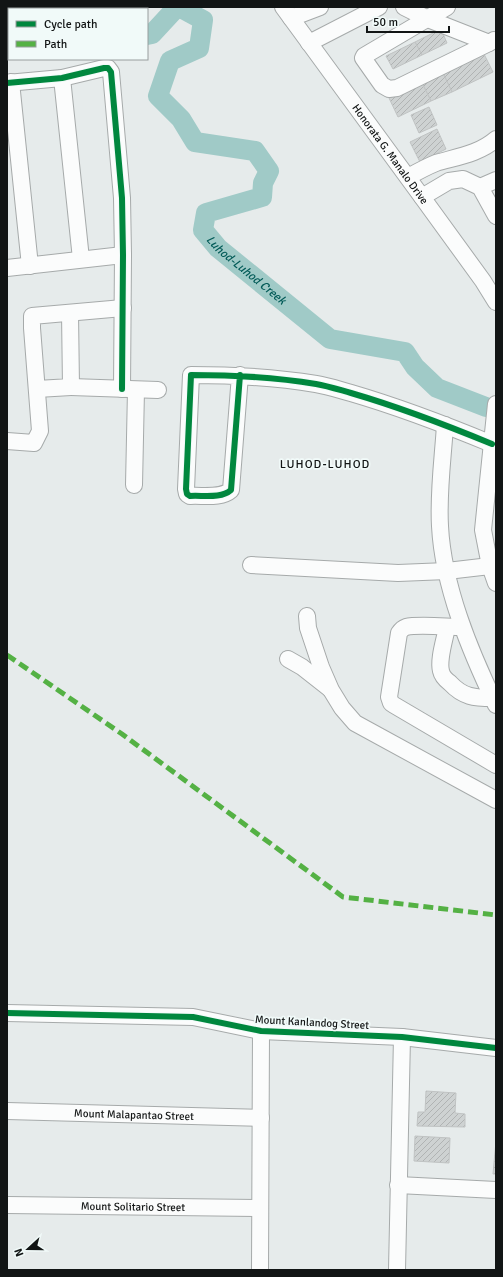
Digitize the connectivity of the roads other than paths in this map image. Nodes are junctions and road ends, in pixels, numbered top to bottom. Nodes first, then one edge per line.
1 (320, 7) edge
2 (379, 7) edge
3 (404, 7) edge
4 (448, 7) edge
5 (287, 12) edge
6 (428, 19) junction
7 (493, 41) edge
8 (309, 43) junction
9 (62, 78) junction
10 (9, 83) edge
11 (496, 139) edge
12 (408, 177) junction
13 (496, 180) edge
14 (480, 187) junction
15 (14, 190) edge
16 (422, 197) junction
17 (496, 216) edge
18 (124, 255) junction
19 (81, 260) junction
20 (30, 266) junction
21 (7, 268) edge
22 (496, 302) edge
23 (123, 308) junction
24 (70, 313) junction
25 (240, 375) junction
26 (71, 387) junction
27 (37, 389) junction
28 (129, 389) junction
29 (158, 390) dead end
30 (496, 404) edge
31 (446, 425) junction
32 (7, 441) edge
33 (492, 444) junction
34 (492, 476) edge
35 (134, 485) dead end
36 (251, 565) dead end
37 (490, 566) junction
38 (447, 572) junction
39 (496, 583) edge
40 (308, 616) dead end
41 (455, 627) junction
42 (288, 659) dead end
43 (331, 690) junction
44 (494, 702) edge
45 (496, 765) edge
46 (496, 800) edge
47 (7, 1013) edge
48 (261, 1030) junction
49 (402, 1037) junction
50 (496, 1048) edge
51 (7, 1111) edge
52 (261, 1118) junction
53 (398, 1185) junction
54 (496, 1190) edge
55 (7, 1205) edge
56 (260, 1208) junction
57 (260, 1270) edge
58 (397, 1270) edge

1 - 5 street
2 - 8 street
3 - 6 street
4 - 6 street
5 - 8 street, Honorata G. Manalo Drive
6 - 7 street
6 - 7 street
8 - 12 street, Honorata G. Manalo Drive
9 - 10 street
9 - 18 street
9 - 19 street
10 - 15 street
11 - 12 street
12 - 16 street, Honorata G. Manalo Drive
13 - 14 street
14 - 16 street
14 - 17 street
15 - 20 street
16 - 22 street, Honorata G. Manalo Drive
18 - 19 street
18 - 23 street
19 - 20 street
20 - 21 street
23 - 24 street
23 - 28 street
24 - 26 street
24 - 27 street
25 - 25 street
25 - 31 street
26 - 27 street
26 - 28 street
27 - 32 street
28 - 29 street
28 - 35 street
30 - 33 street
31 - 33 street
31 - 38 street
33 - 34 street
34 - 37 street
36 - 38 street
37 - 38 street
37 - 39 street
38 - 41 street
40 - 43 street
41 - 44 street
41 - 44 street
41 - 45 street
42 - 43 street
43 - 46 street
47 - 48 street, Mount Kanlandog Street
48 - 49 street, Mount Kanlandog Street
48 - 52 street
49 - 50 street, Mount Kanlandog Street
49 - 53 street
51 - 52 street, Mount Malapantao Street
52 - 56 street
53 - 54 street
53 - 58 street
55 - 56 street, Mount Solitario Street
56 - 57 street

